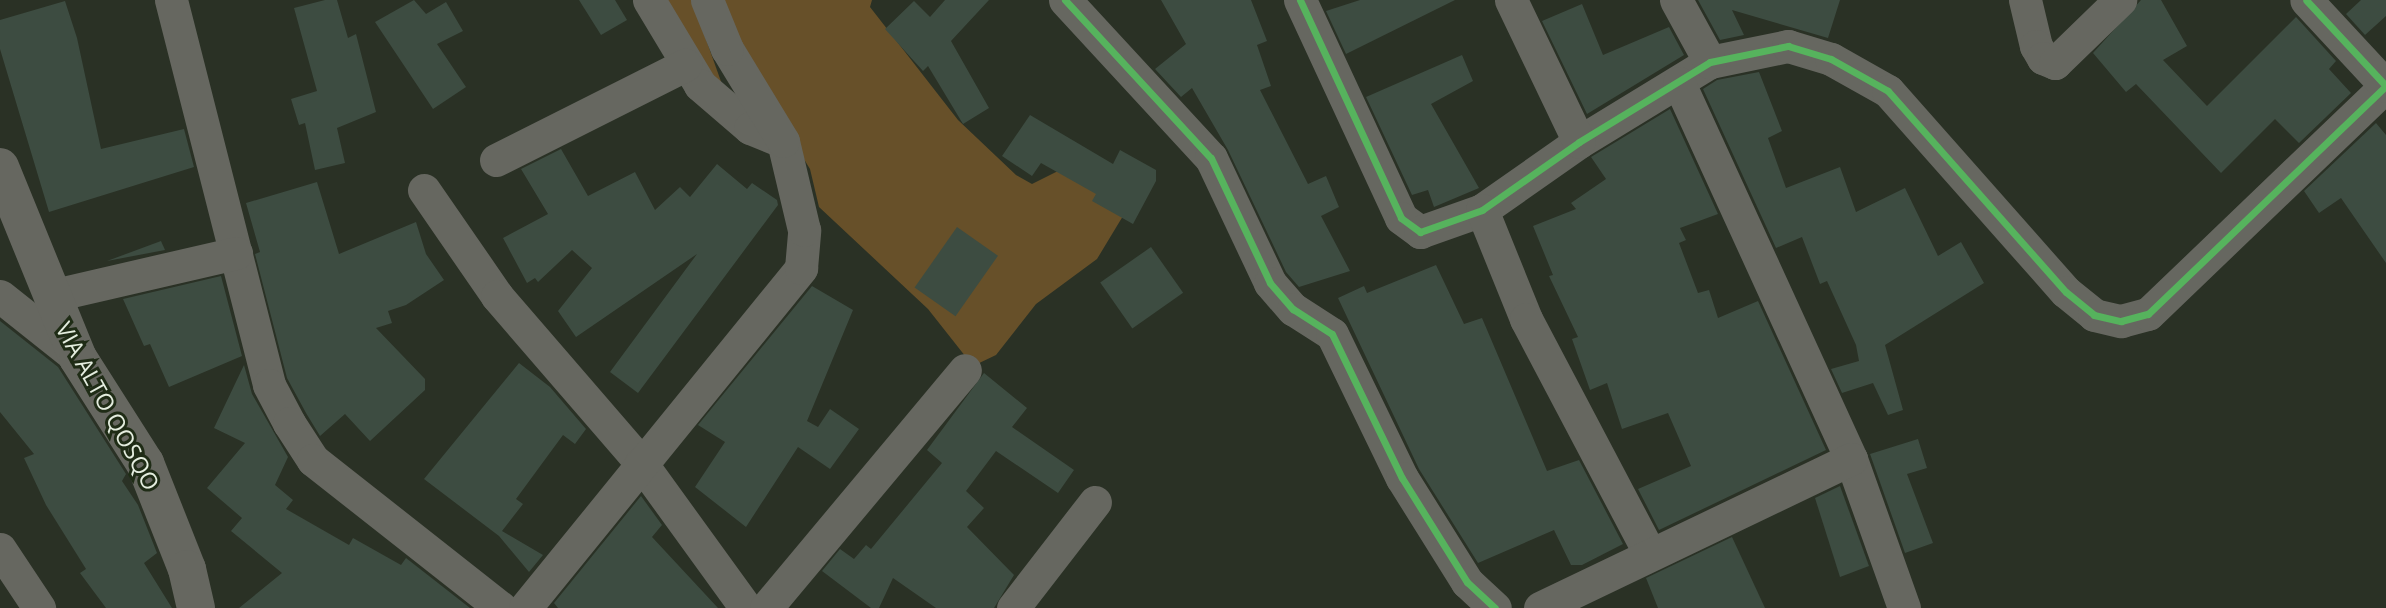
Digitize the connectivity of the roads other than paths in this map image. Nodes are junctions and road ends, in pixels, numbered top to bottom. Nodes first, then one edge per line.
1 (171, 0) edge
2 (649, 0) edge
3 (707, 0) edge
4 (1065, 0) edge
5 (1300, 0) edge
6 (1511, 0) edge
7 (1676, 0) edge
8 (2025, 0) edge
9 (2120, 0) edge
10 (2306, 0) edge
11 (1710, 62) junction
12 (685, 65) junction
13 (1678, 83) junction
14 (783, 141) junction
15 (1579, 142) junction
16 (496, 160) dead end
17 (0, 167) edge
18 (424, 190) dead end
19 (1482, 210) junction
20 (236, 253) junction
21 (0, 296) edge
22 (50, 296) junction
23 (78, 358) junction
24 (965, 370) dead end
25 (1851, 459) junction
26 (641, 463) junction
27 (1095, 502) dead end
28 (0, 549) edge
29 (1650, 554) junction
30 (39, 608) edge
31 (196, 608) edge
32 (501, 608) edge
33 (525, 608) edge
34 (746, 608) edge
35 (766, 608) edge
36 (1013, 608) edge
37 (1495, 608) edge
38 (1540, 608) edge
39 (1904, 608) edge

1 - 20 street
2 - 12 street
3 - 14 street
4 - 37 street
5 - 19 street
6 - 15 street
7 - 11 street
8 - 9 street
10 - 11 street
11 - 13 street
12 - 14 street
12 - 16 street
13 - 15 street
13 - 25 street
14 - 26 street
15 - 19 street
17 - 22 street, VIA ALTO QOSQO
18 - 26 street
19 - 29 street
20 - 22 street
20 - 32 street
21 - 23 street
22 - 23 street, VIA ALTO QOSQO
23 - 31 street, VIA ALTO QOSQO
24 - 35 street
25 - 29 street
25 - 39 street
26 - 33 street
26 - 34 street
27 - 36 street
28 - 30 street
29 - 38 street

